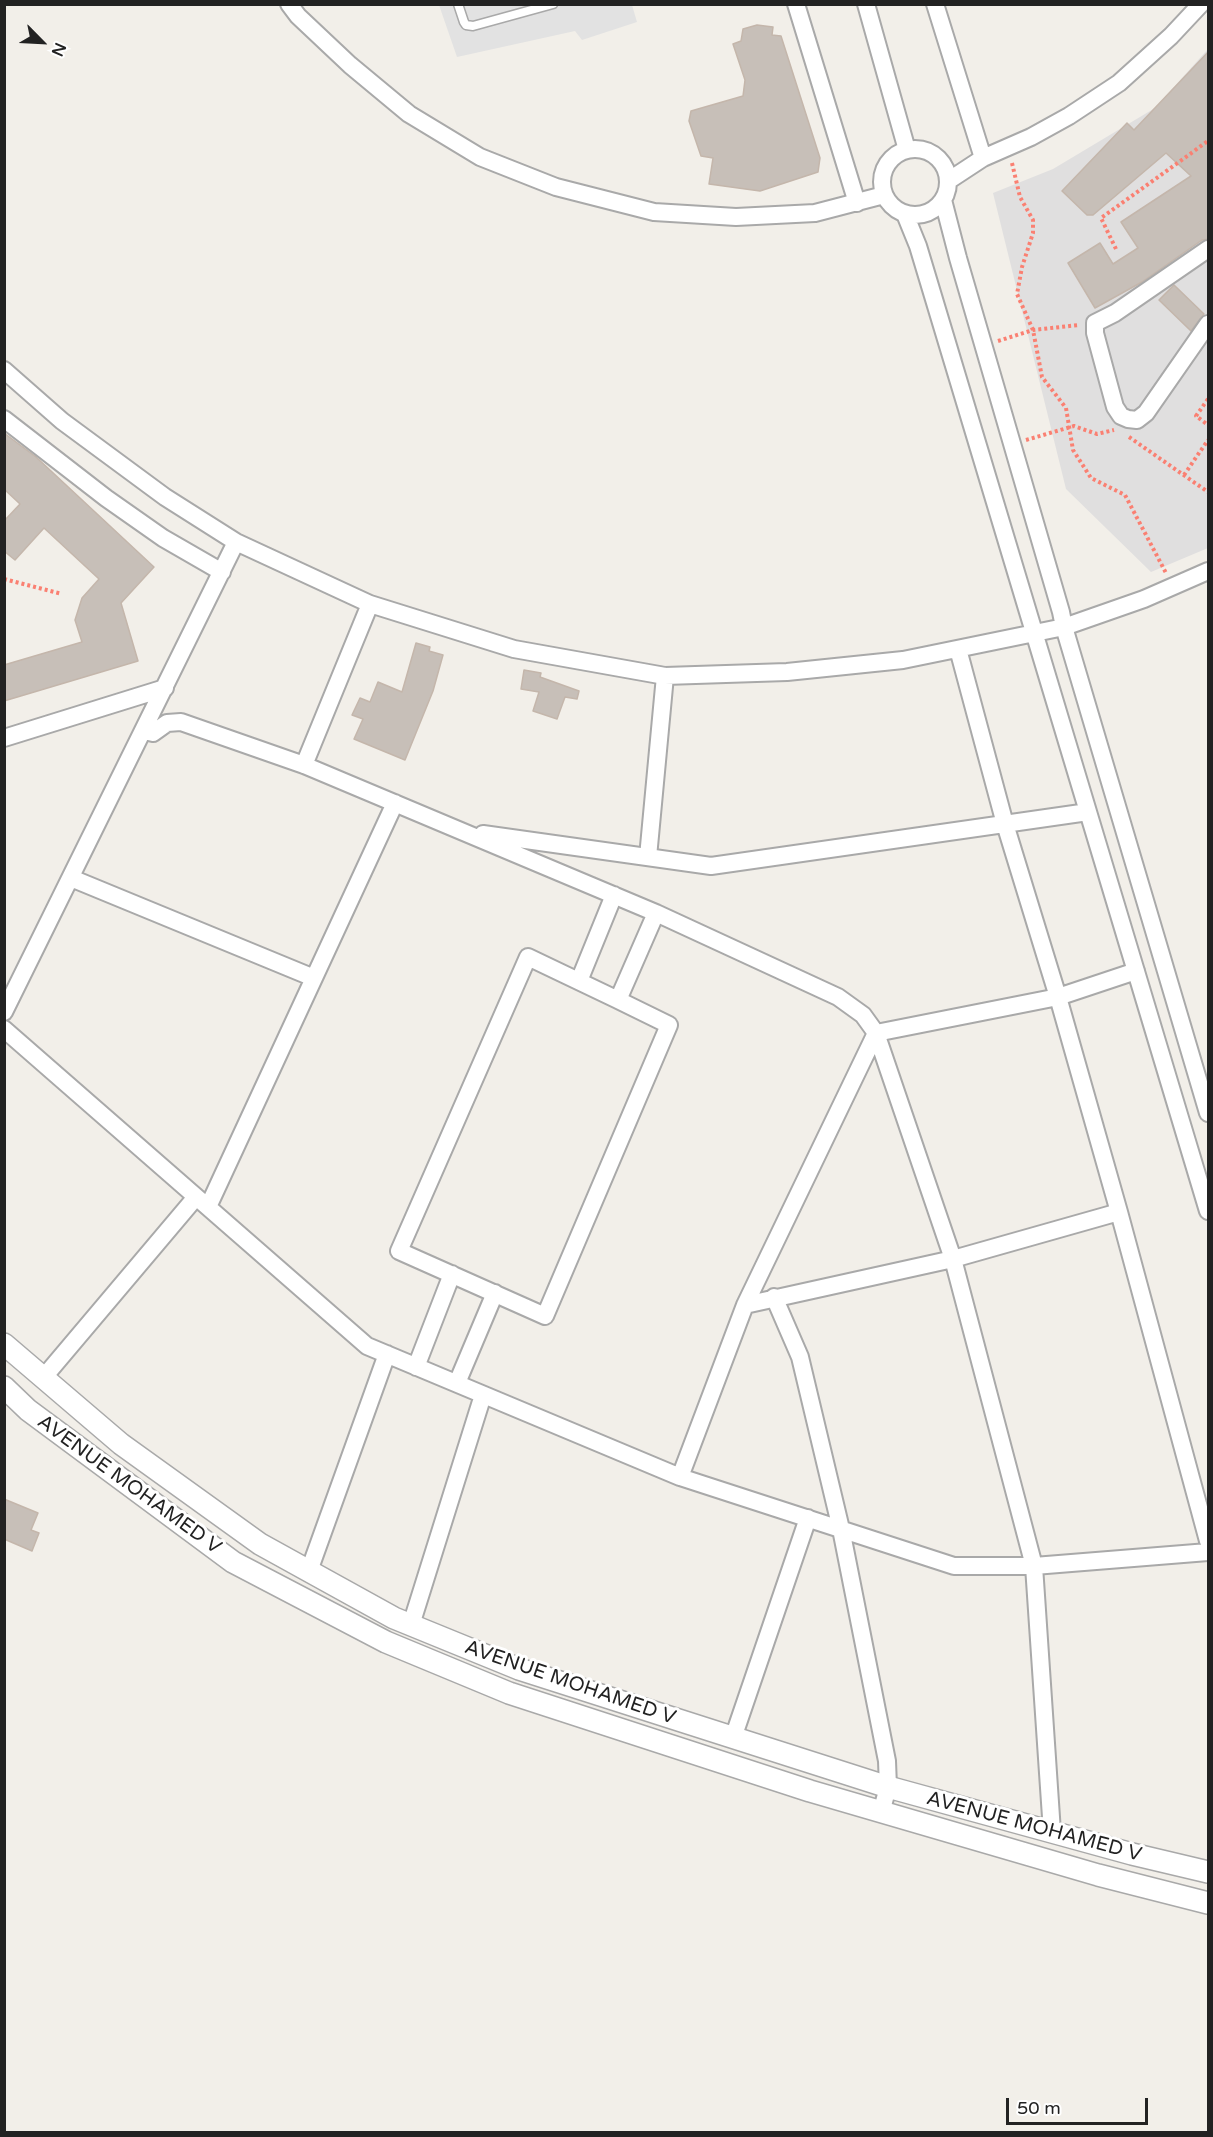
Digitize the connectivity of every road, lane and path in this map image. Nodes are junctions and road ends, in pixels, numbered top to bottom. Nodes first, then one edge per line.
1 (290, 4) edge
2 (458, 4) edge
3 (553, 4) edge
4 (796, 4) edge
5 (866, 4) edge
6 (935, 4) edge
7 (1201, 4) edge
8 (1209, 141) edge
9 (1008, 147) junction
10 (908, 150) junction
11 (983, 158) junction
12 (948, 181) junction
13 (884, 195) junction
14 (943, 200) junction
15 (857, 203) junction
16 (930, 212) junction
17 (905, 214) junction
18 (948, 219) junction
19 (1116, 249) dead end
20 (1209, 249) edge
21 (1095, 323) junction
22 (1209, 324) edge
23 (1033, 330) junction
24 (983, 345) junction
25 (4, 370) edge
26 (1209, 399) edge
27 (4, 419) edge
28 (1209, 424) edge
29 (1123, 425) junction
30 (1068, 427) junction
31 (1209, 440) edge
32 (1012, 445) junction
33 (1184, 475) junction
34 (1209, 492) edge
35 (236, 542) junction
36 (222, 572) junction
37 (1209, 572) edge
38 (4, 579) edge
39 (1174, 587) junction
40 (62, 594) dead end
41 (370, 604) junction
42 (1064, 627) junction
43 (1036, 634) junction
44 (958, 649) junction
45 (665, 676) junction
46 (165, 688) junction
47 (144, 731) junction
48 (4, 738) edge
49 (304, 765) junction
50 (395, 803) junction
51 (1088, 812) junction
52 (1005, 824) junction
53 (459, 830) junction
54 (648, 857) junction
55 (71, 878) junction
56 (614, 895) junction
57 (656, 913) junction
58 (1136, 971) junction
59 (314, 978) junction
60 (579, 981) junction
61 (1058, 997) junction
62 (618, 1000) junction
63 (4, 1012) edge
64 (4, 1029) edge
65 (876, 1033) junction
66 (1209, 1113) edge
67 (1203, 1168) edge
68 (202, 1202) junction
69 (1209, 1211) edge
70 (1119, 1212) junction
71 (953, 1259) junction
72 (452, 1274) junction
73 (495, 1293) junction
74 (774, 1297) junction
75 (746, 1305) junction
76 (4, 1344) edge
77 (387, 1354) junction
78 (416, 1367) junction
79 (44, 1377) junction
80 (457, 1383) junction
81 (4, 1387) edge
82 (483, 1395) junction
83 (680, 1477) junction
84 (808, 1518) junction
85 (841, 1529) junction
86 (1209, 1541) edge
87 (1209, 1552) edge
88 (1034, 1566) junction
89 (309, 1571) junction
90 (411, 1625) junction
91 (733, 1738) junction
92 (888, 1787) junction
93 (881, 1813) junction
94 (1052, 1832) junction
95 (1209, 1872) edge
96 (1209, 1903) edge

1 - 15 street
2 - 3 lane
4 - 15 street
5 - 10 street
6 - 11 street
7 - 9 street
8 - 19 path
9 - 11 street
9 - 23 path
10 - 12 street
10 - 13 street
11 - 12 street
12 - 14 street
13 - 15 street
13 - 17 street
14 - 16 street
14 - 18 street
16 - 17 street
16 - 18 street
17 - 43 street
18 - 24 street
20 - 21 street
21 - 23 path
21 - 29 street
22 - 29 street
23 - 24 path
23 - 30 path
24 - 32 street
25 - 35 street
26 - 28 path
27 - 36 street
29 - 30 path
29 - 33 path
30 - 32 path
30 - 39 path
31 - 33 path
32 - 42 street
33 - 34 path
35 - 36 street
35 - 41 street
36 - 46 street
37 - 39 street
38 - 40 path
39 - 42 street
41 - 45 street
41 - 49 street
42 - 43 street
42 - 66 street
43 - 44 street
43 - 51 street
44 - 45 street
44 - 52 street
45 - 54 street
46 - 47 street
46 - 48 street
47 - 49 street
47 - 55 street
49 - 50 street
50 - 53 street
50 - 59 street
51 - 52 street
51 - 58 street
52 - 54 street
52 - 61 street
53 - 54 street
53 - 56 street
55 - 59 street
55 - 63 street
56 - 57 street
56 - 60 street
57 - 62 street
57 - 65 street
58 - 61 street
58 - 67 street
59 - 68 street
60 - 62 street
60 - 72 street
61 - 65 street
61 - 70 street
62 - 73 street
64 - 68 street
65 - 71 street
65 - 75 street
67 - 69 street
68 - 77 street
68 - 79 street
70 - 71 street
70 - 86 street
71 - 74 street
71 - 88 street
72 - 73 street
72 - 78 street
73 - 80 street
74 - 75 street
74 - 85 street
75 - 83 street
76 - 79 street, AVENUE MOHAMED V
77 - 78 street
77 - 89 street
78 - 80 street
79 - 89 street, AVENUE MOHAMED V
80 - 82 street
81 - 93 street, AVENUE MOHAMED V
82 - 83 street
82 - 90 street
83 - 84 street
84 - 85 street
84 - 91 street
85 - 88 street
85 - 92 street
87 - 88 street
88 - 94 street
89 - 90 street, AVENUE MOHAMED V
90 - 91 street, AVENUE MOHAMED V
91 - 92 street, AVENUE MOHAMED V
92 - 93 street
92 - 94 street, AVENUE MOHAMED V
93 - 96 street, AVENUE MOHAMED V
94 - 95 street, AVENUE MOHAMED V

